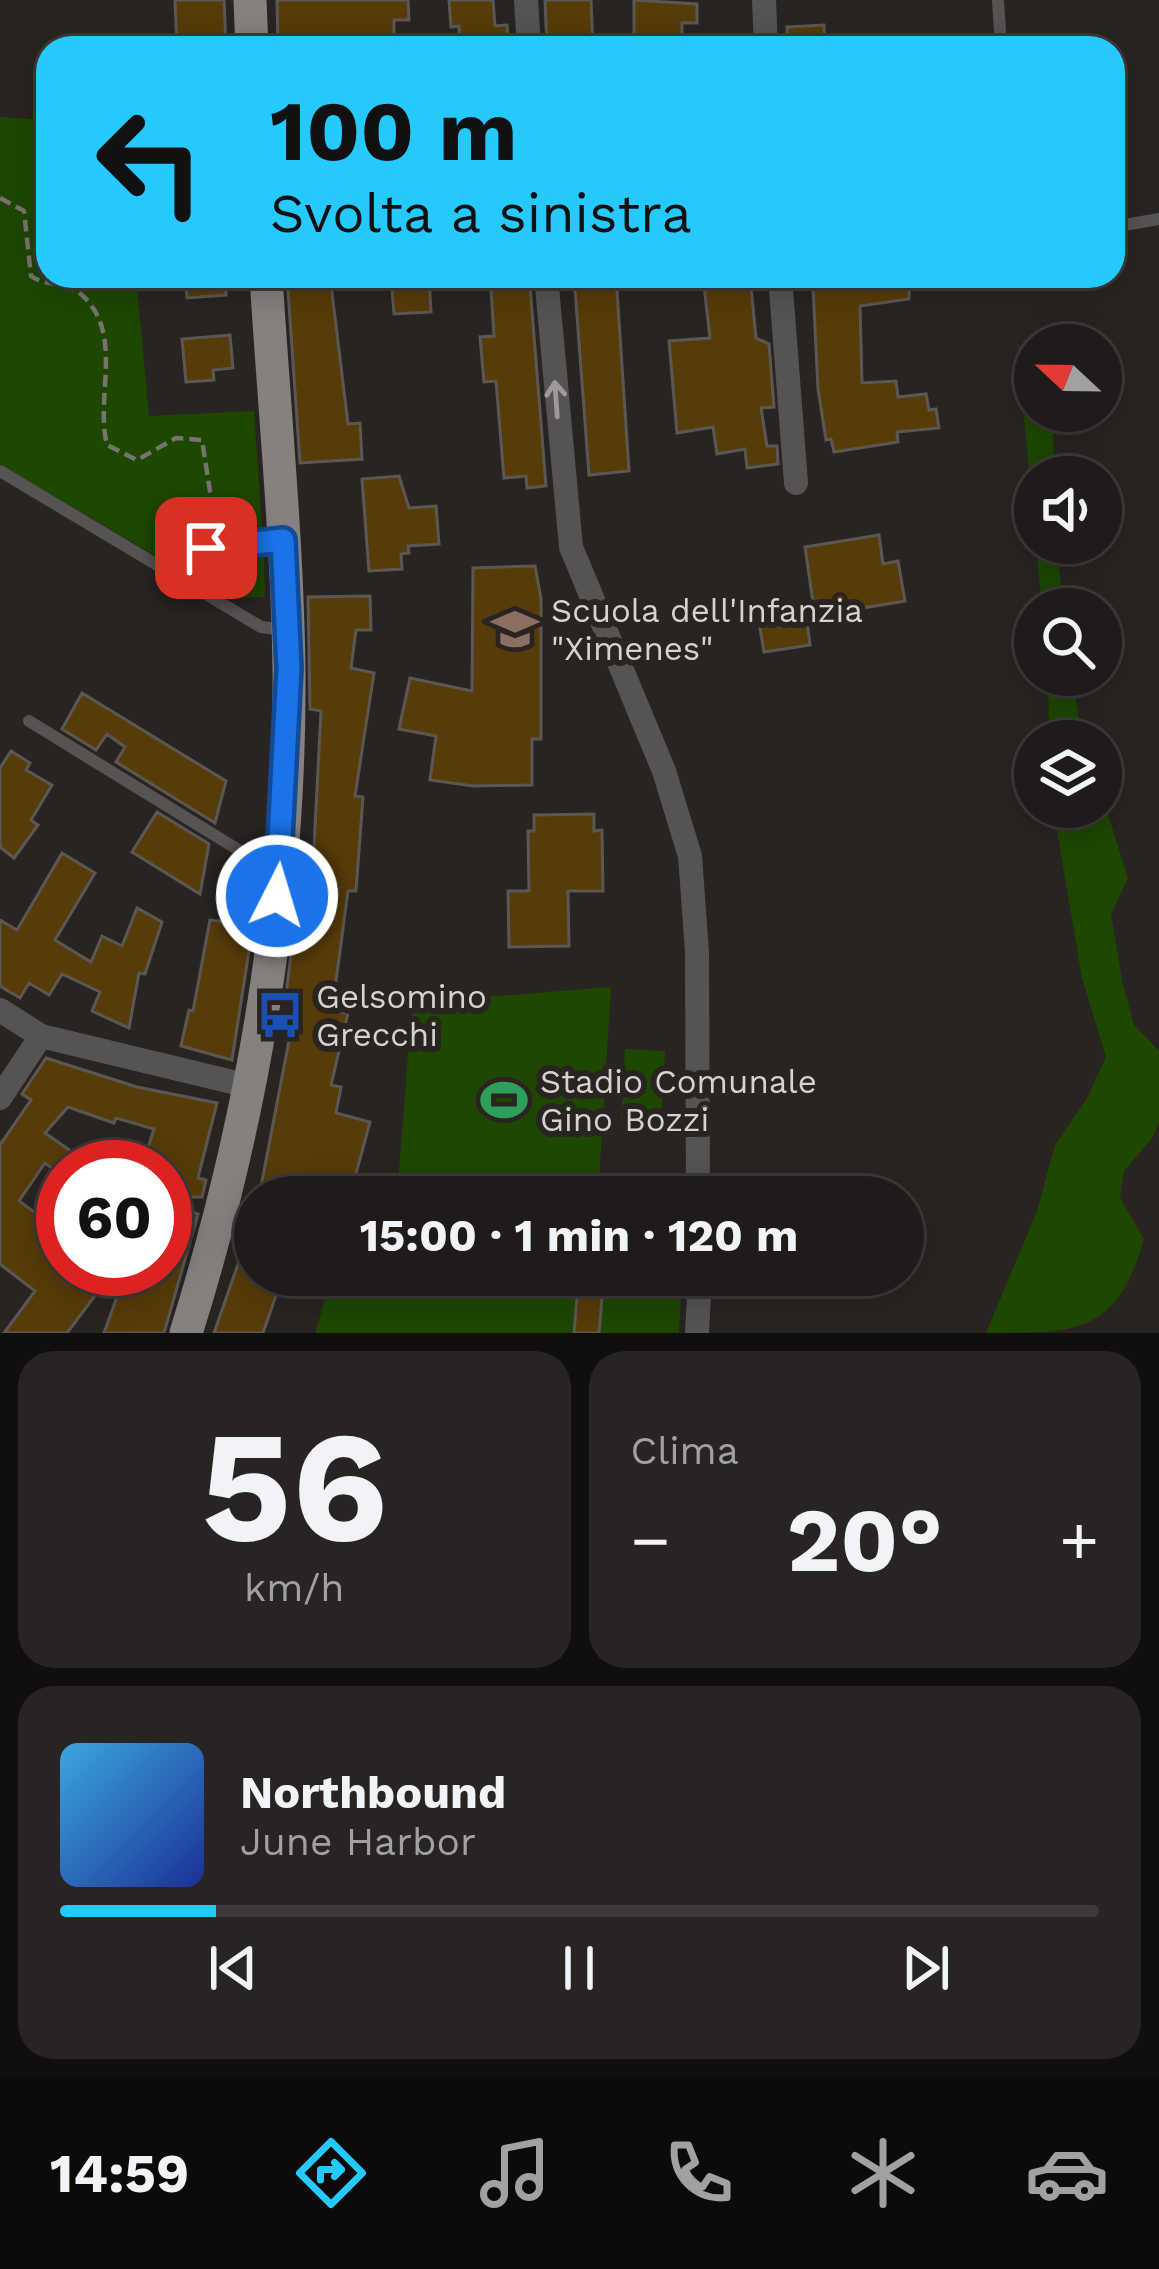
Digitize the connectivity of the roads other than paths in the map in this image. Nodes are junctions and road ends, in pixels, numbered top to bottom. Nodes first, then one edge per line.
1 (250, 0) edge
2 (526, 0) edge
3 (764, 0) edge
4 (998, 0) edge
5 (252, 36) edge
6 (528, 36) edge
7 (766, 36) edge
8 (1000, 36) edge
9 (1159, 219) edge
10 (1125, 225) edge
11 (267, 288) edge
12 (547, 288) edge
13 (782, 288) edge
14 (0, 471) edge
15 (796, 483) dead end
16 (283, 540) junction
17 (206, 548) dead end
18 (287, 629) junction
19 (29, 721) dead end
20 (281, 866) junction
21 (0, 1010) edge
22 (41, 1036) junction
23 (249, 1086) junction
24 (0, 1098) edge
25 (698, 1176) edge
26 (699, 1296) edge
27 (186, 1333) edge
28 (697, 1333) edge

1 - 5 main road
2 - 6 street
3 - 7 street
4 - 8 lane
9 - 10 lane
11 - 16 main road
25 -> 12 street
13 - 15 street
14 - 18 lane
16 - 17 lane
16 - 18 main road
18 - 20 main road
19 - 20 lane
20 - 23 main road
21 - 22 street
22 - 23 street
22 - 24 street
23 - 27 main road
26 - 28 street

